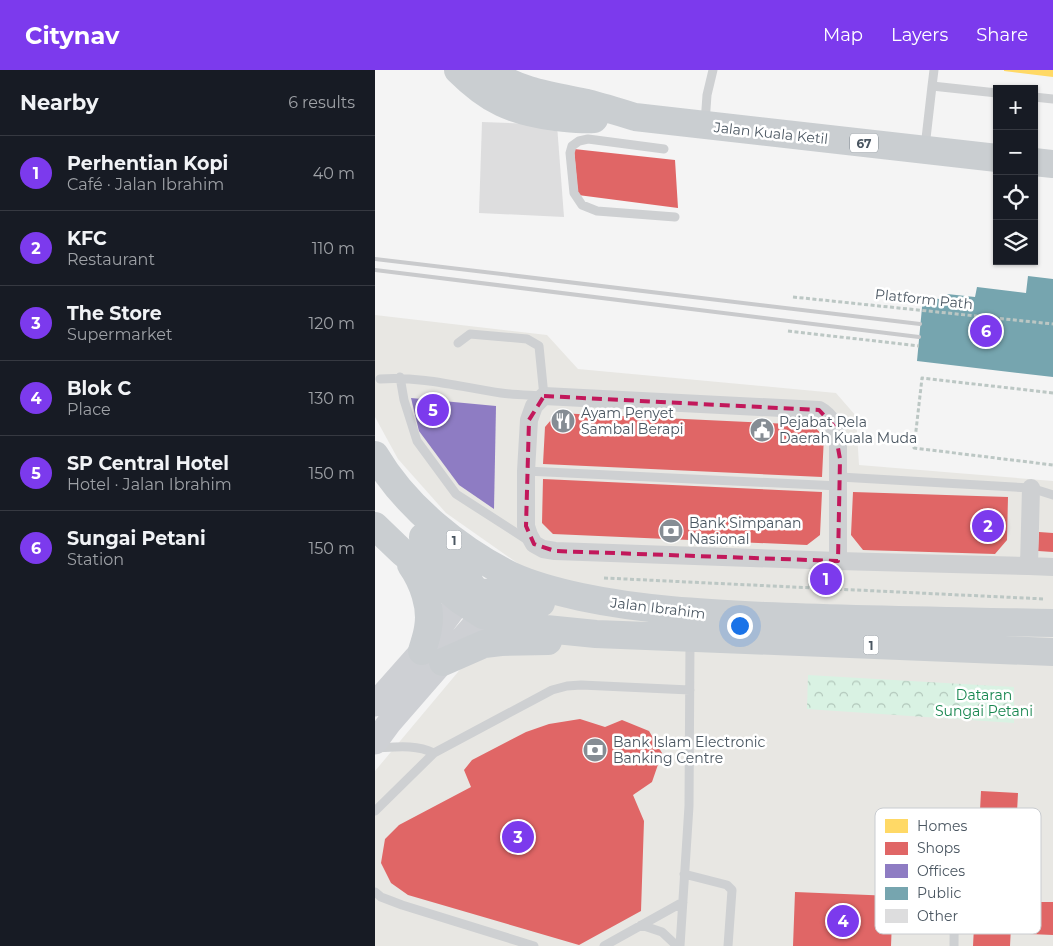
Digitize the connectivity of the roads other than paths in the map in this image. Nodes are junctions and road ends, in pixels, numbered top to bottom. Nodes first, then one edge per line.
1 (458, 70) edge
2 (489, 70) edge
3 (713, 70) edge
4 (934, 70) edge
5 (932, 86) junction
6 (993, 93) edge
7 (1038, 97) edge
8 (1053, 99) edge
9 (635, 117) junction
10 (704, 126) junction
11 (587, 129) junction
12 (664, 149) dead end
13 (925, 150) junction
14 (993, 158) edge
15 (1038, 162) edge
16 (1053, 164) edge
17 (675, 217) dead end
18 (457, 342) dead end
19 (400, 377) junction
20 (380, 379) dead end
21 (544, 396) junction
22 (375, 455) edge
23 (526, 471) junction
24 (375, 477) edge
25 (839, 482) junction
26 (1031, 488) junction
27 (1053, 495) edge
28 (375, 526) edge
29 (534, 544) junction
30 (402, 552) junction
31 (838, 561) junction
32 (1029, 566) junction
33 (1053, 567) edge
34 (473, 603) junction
35 (635, 607) junction
36 (1053, 623) edge
37 (597, 634) junction
38 (690, 638) junction
39 (1053, 652) edge
40 (432, 656) junction
41 (690, 690) junction
42 (375, 704) edge
43 (375, 742) edge
44 (375, 748) edge
45 (434, 753) junction
46 (375, 811) edge
47 (684, 874) junction
48 (375, 892) edge
49 (683, 902) junction
50 (641, 925) junction
51 (533, 946) edge
52 (604, 946) edge
53 (678, 946) edge
54 (728, 946) edge

1 - 11 main road, Jalan Kuala Ketil / 67
2 - 9 main road, Jalan Kuala Ketil / 67
3 - 10 lane
4 - 5 lane
5 - 6 lane
5 - 13 lane
7 - 8 lane
9 - 10 main road, Jalan Kuala Ketil / 67
9 - 11 main road, Jalan Kuala Ketil / 67
10 - 13 main road, Jalan Kuala Ketil / 67
11 - 12 lane
11 - 17 lane
13 - 14 main road, Jalan Kuala Ketil / 67
15 - 16 main road
18 - 21 lane
19 - 20 lane
19 - 21 lane
19 - 29 lane
21 - 23 street
21 - 25 street
22 - 35 main road, Jalan Ibrahim / 1
23 - 25 lane
23 - 29 street
24 - 34 main road
25 - 26 lane
25 - 31 street
26 - 27 lane
26 - 32 street
28 - 30 main road, Jalan Ibrahim / 1
29 - 31 street
30 - 34 main road, Jalan Ibrahim / 1
30 - 40 main road
31 - 32 street
32 - 33 street
34 - 35 main road
34 - 37 main road, Jalan Ibrahim / 1
34 - 40 main road
35 - 36 main road, Jalan Ibrahim / 1
37 - 38 main road, Jalan Ibrahim / 1
37 - 40 main road
38 - 39 main road, Jalan Ibrahim / 1
38 - 41 lane
40 - 42 main road
40 - 43 main road
41 - 45 lane
41 - 47 lane
44 - 45 lane
45 - 46 lane
47 - 49 lane
47 - 54 lane
48 - 51 lane
49 - 50 lane
49 - 53 lane
50 - 52 lane
50 - 53 lane

